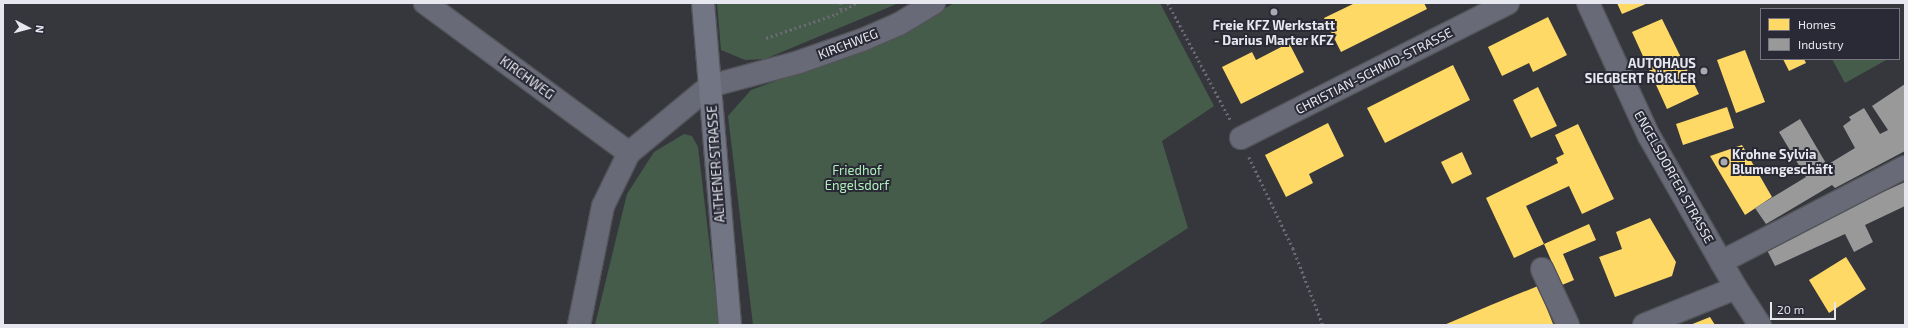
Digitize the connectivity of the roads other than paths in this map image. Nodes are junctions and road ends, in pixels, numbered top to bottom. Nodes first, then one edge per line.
1 (425, 3) edge
2 (703, 3) edge
3 (934, 3) edge
4 (1508, 3) edge
5 (1588, 3) edge
6 (710, 86) junction
7 (1241, 138) road end
8 (629, 153) junction
9 (1905, 167) edge
10 (1721, 262) junction
11 (1542, 269) dead end
12 (1736, 288) junction
13 (578, 325) edge
14 (730, 325) edge
15 (1568, 325) edge
16 (1644, 325) edge
17 (1760, 325) edge

1 - 8 street, KIRCHWEG
2 - 6 main road, ALTHENER STRASSE
3 - 6 street, KIRCHWEG
4 - 7 street, CHRISTIAN-SCHMID-STRASSE
5 - 10 street, ENGELSDORFER STRASSE
6 - 8 street
6 - 14 main road, ALTHENER STRASSE
8 - 13 street
9 - 10 street
10 - 12 street, ENGELSDORFER STRASSE
11 - 15 street
12 - 16 street
12 - 17 street, ENGELSDORFER STRASSE

